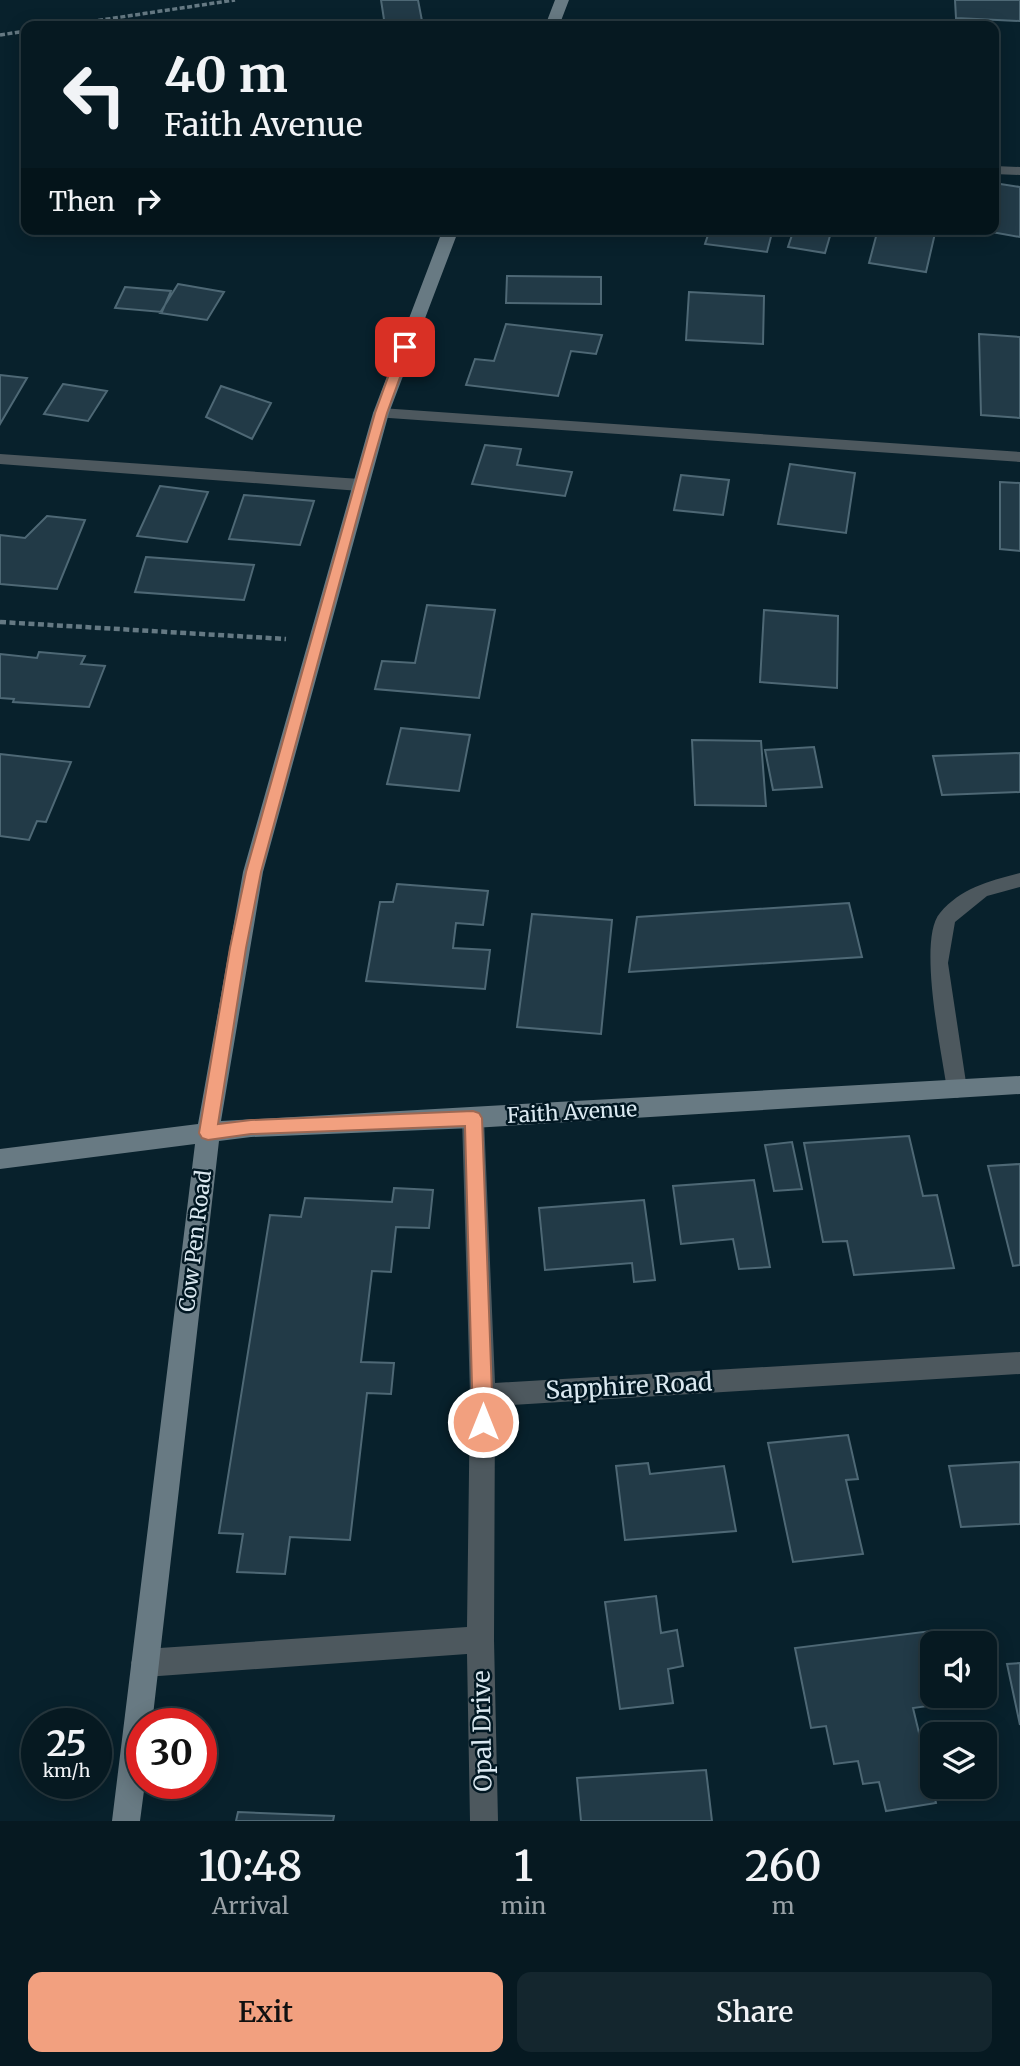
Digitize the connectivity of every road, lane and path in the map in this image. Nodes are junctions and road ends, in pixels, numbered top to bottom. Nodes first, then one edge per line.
1 (235, 0) edge
2 (562, 0) edge
3 (94, 21) edge
4 (554, 21) edge
5 (21, 33) edge
6 (0, 35) edge
7 (999, 170) edge
8 (1020, 171) edge
9 (448, 235) edge
10 (381, 413) junction
11 (1020, 457) edge
12 (0, 459) edge
13 (360, 485) junction
14 (0, 622) edge
15 (317, 641) junction
16 (1020, 880) edge
17 (1020, 1085) edge
18 (957, 1089) junction
19 (473, 1118) junction
20 (208, 1133) junction
21 (0, 1159) edge
22 (1020, 1363) edge
23 (483, 1395) junction
24 (480, 1640) junction
25 (145, 1663) junction
26 (126, 1821) edge
27 (484, 1821) edge

1 - 3 path
2 - 4 main road
5 - 6 path
7 - 8 street
9 - 10 main road, Cow Pen Road
10 - 11 street
10 - 13 main road, Cow Pen Road
12 - 13 street
13 - 15 main road, Cow Pen Road
14 - 15 path
15 - 20 main road, Cow Pen Road
16 - 18 lane
17 - 18 main road, Faith Avenue
18 - 19 main road, Faith Avenue
19 - 20 main road, Faith Avenue
19 - 23 street
20 - 21 main road, Faith Avenue
20 - 25 main road, Cow Pen Road
22 - 23 street, Sapphire Road
23 - 24 street
24 - 25 street
24 - 27 street, Opal Drive
25 - 26 main road, Cow Pen Road

